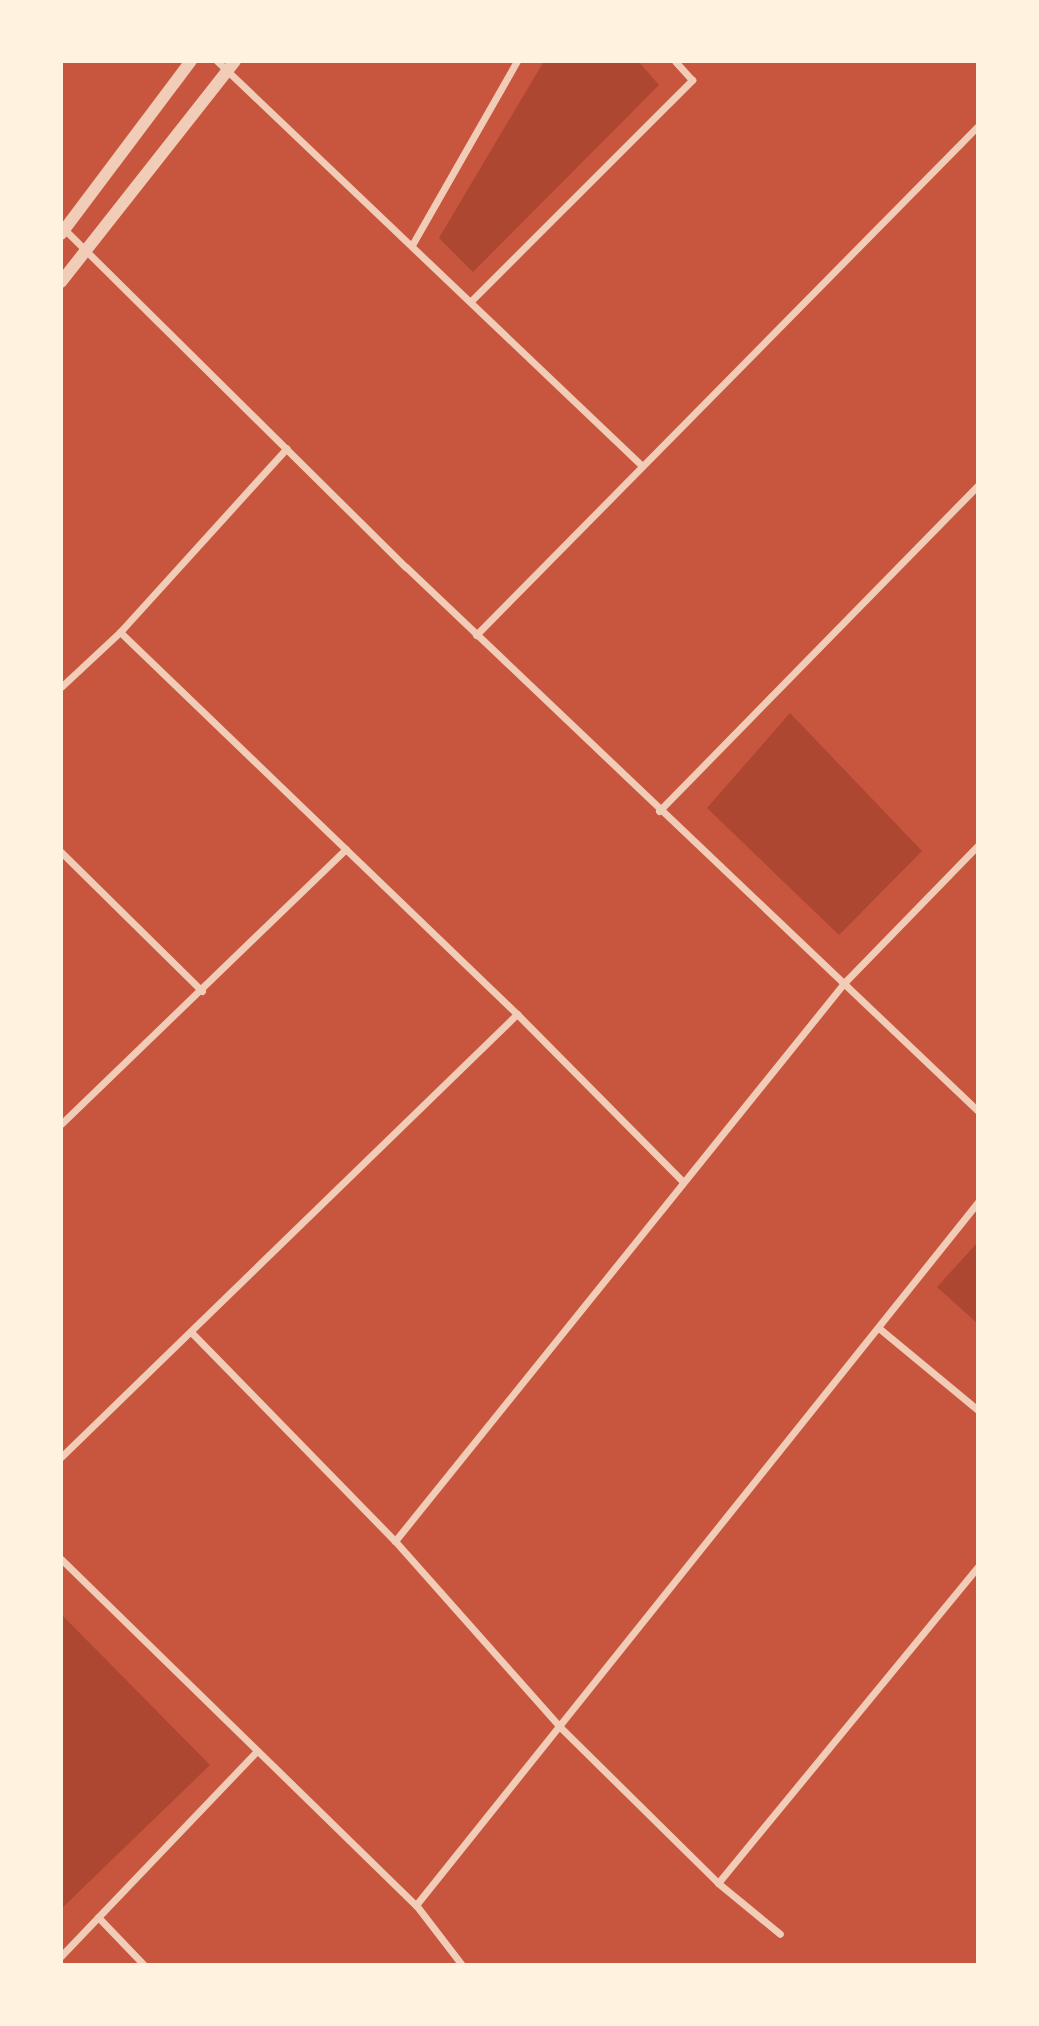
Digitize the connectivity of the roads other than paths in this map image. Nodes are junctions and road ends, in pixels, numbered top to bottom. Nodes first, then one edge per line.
1 (191, 61) edge
2 (217, 61) edge
3 (517, 61) edge
4 (675, 61) edge
5 (232, 65) edge
6 (978, 126) edge
7 (63, 232) edge
8 (412, 245) junction
9 (86, 253) junction
10 (61, 282) edge
11 (471, 301) junction
12 (287, 448) junction
13 (640, 464) junction
14 (978, 485) edge
15 (120, 632) junction
16 (476, 635) junction
17 (61, 687) edge
18 (659, 810) junction
19 (978, 845) edge
20 (346, 849) junction
21 (61, 852) edge
22 (845, 982) junction
23 (202, 991) junction
24 (517, 1014) junction
25 (978, 1111) edge
26 (61, 1124) edge
27 (682, 1181) junction
28 (978, 1202) edge
29 (880, 1329) junction
30 (191, 1332) junction
31 (978, 1410) edge
32 (61, 1457) edge
33 (394, 1541) junction
34 (61, 1559) edge
35 (978, 1567) edge
36 (560, 1727) junction
37 (256, 1752) junction
38 (718, 1883) junction
39 (416, 1905) junction
40 (99, 1917) junction
41 (780, 1934) dead end
42 (61, 1956) edge
43 (145, 1965) edge
44 (462, 1965) edge

1 - 7 street
2 - 5 street
3 - 8 street
4 - 11 street
5 - 8 street
5 - 9 street
6 - 13 street
7 - 9 street
8 - 11 street
9 - 10 street
9 - 12 street
11 - 13 street
12 - 15 street
12 - 16 street
13 - 16 street
14 - 18 street
15 - 17 street
15 - 20 street
16 - 18 street
18 - 22 street
19 - 22 street
20 - 23 street
20 - 24 street
21 - 23 street
22 - 25 street
22 - 27 street
23 - 26 street
24 - 27 street
24 - 30 street
27 - 33 street
28 - 29 street
29 - 31 street
29 - 36 street
30 - 32 street
30 - 33 street
33 - 36 street
34 - 37 street
35 - 38 street
36 - 38 street
36 - 39 street
37 - 39 street
37 - 40 street
38 - 41 street
39 - 44 street
40 - 42 street
40 - 43 street

